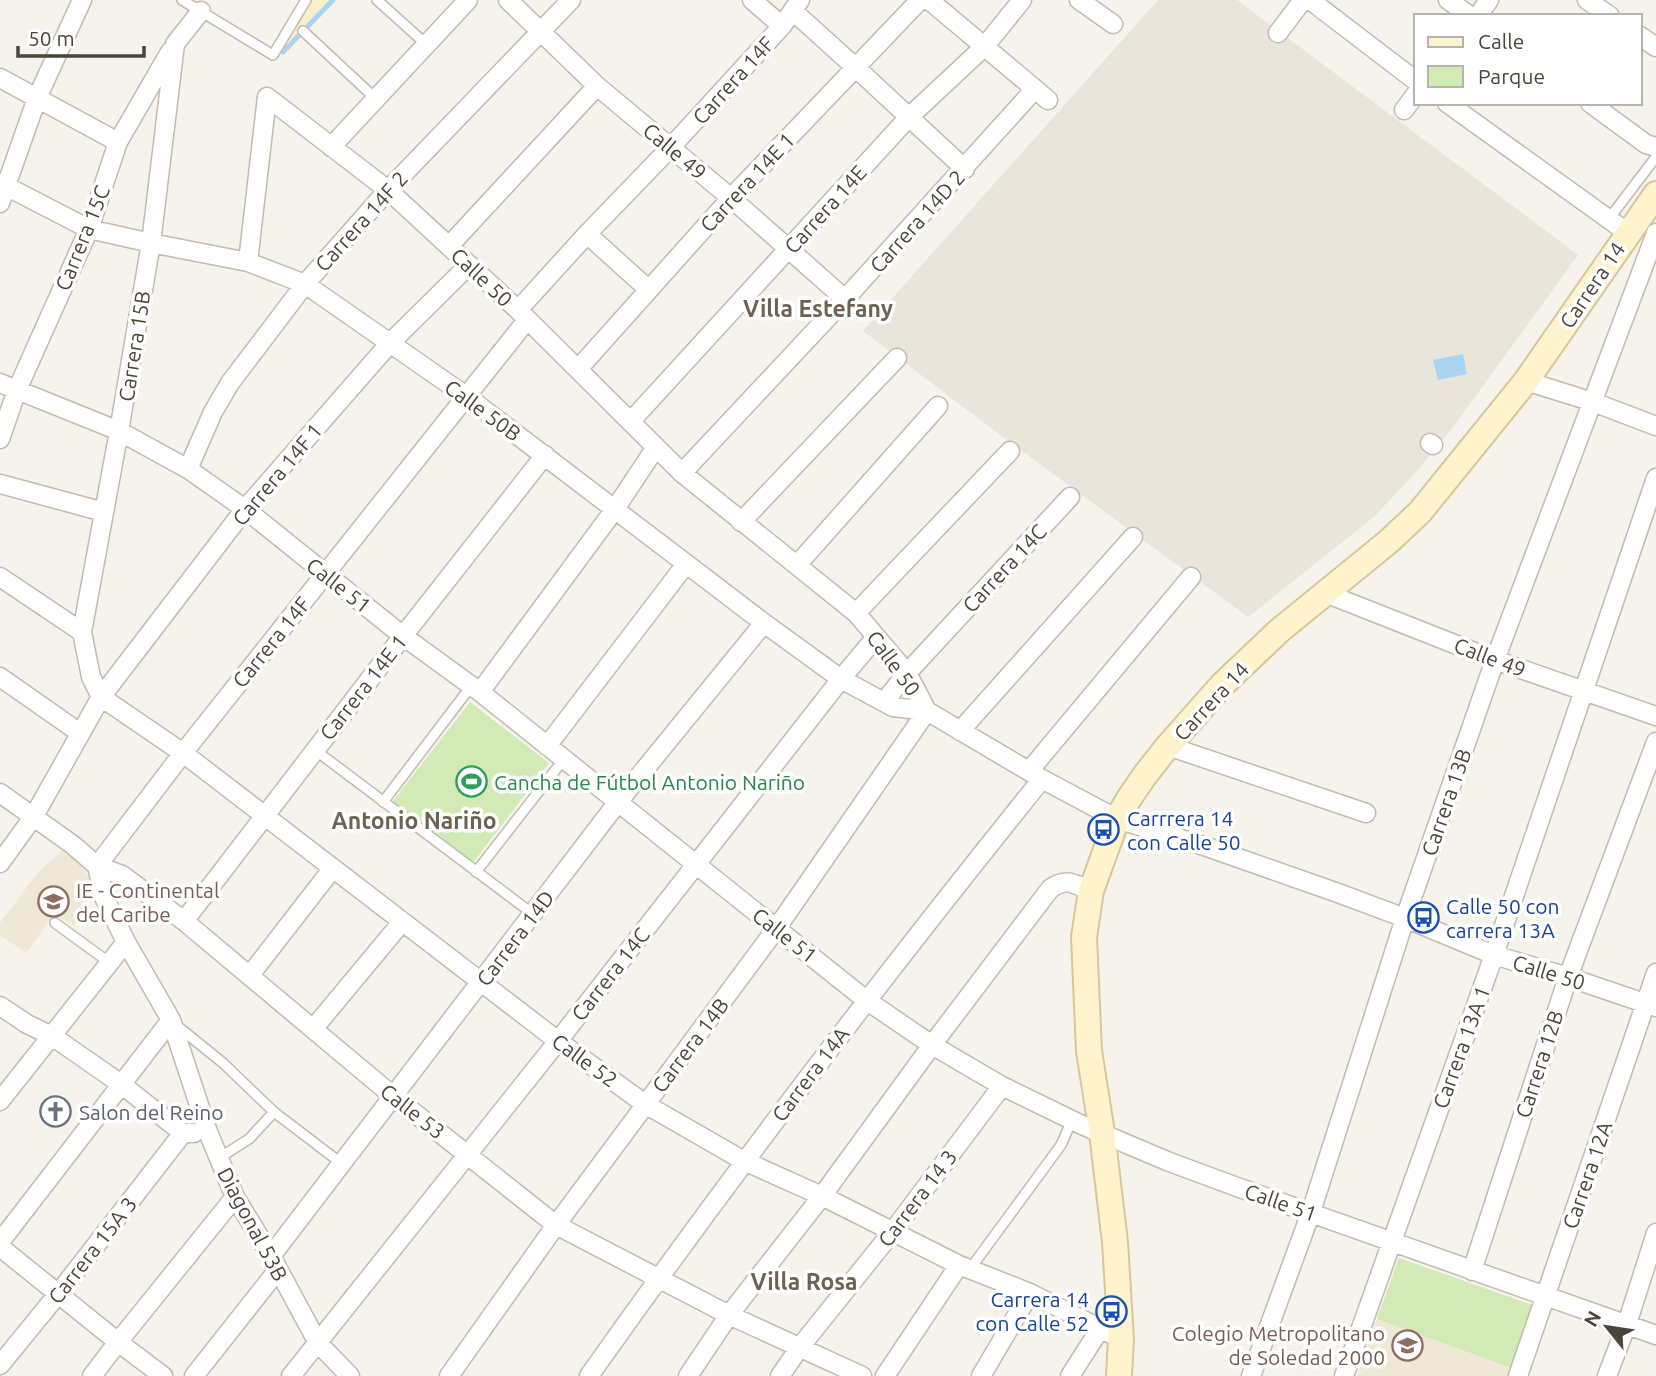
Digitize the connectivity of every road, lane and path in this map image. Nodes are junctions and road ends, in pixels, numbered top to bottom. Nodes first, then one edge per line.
1 (82, 0) edge
2 (182, 0) edge
3 (306, 0) edge
4 (377, 0) edge
5 (468, 0) edge
6 (508, 0) edge
7 (571, 0) edge
8 (752, 0) edge
9 (920, 0) edge
10 (929, 0) edge
11 (1022, 0) edge
12 (1079, 0) edge
13 (1303, 0) edge
14 (1310, 0) edge
15 (1448, 0) edge
16 (1587, 0) edge
17 (204, 6) edge
18 (792, 12) edge
19 (1467, 14) edge
20 (1607, 14) edge
21 (1113, 24) dead end
22 (303, 31) dead end
23 (541, 31) junction
24 (1278, 33) dead end
25 (175, 44) junction
26 (427, 45) junction
27 (985, 46) junction
28 (855, 66) junction
29 (0, 78) edge
30 (1414, 79) edge
31 (597, 86) junction
32 (1414, 97) edge
33 (37, 98) junction
34 (376, 99) junction
35 (1450, 105) edge
36 (1593, 105) edge
37 (1404, 110) dead end
38 (909, 117) junction
39 (118, 142) junction
40 (331, 147) junction
41 (671, 147) junction
42 (1656, 147) edge
43 (1656, 157) edge
44 (965, 169) junction
45 (388, 190) junction
46 (2, 191) edge
47 (1656, 194) edge
48 (731, 198) junction
49 (1618, 227) junction
50 (89, 229) junction
51 (587, 233) junction
52 (1656, 233) edge
53 (151, 243) junction
54 (449, 246) junction
55 (788, 249) junction
56 (248, 262) junction
57 (469, 265) junction
58 (305, 284) junction
59 (649, 290) junction
60 (845, 299) junction
61 (522, 315) junction
62 (390, 343) junction
63 (897, 358) dead end
64 (578, 369) junction
65 (1526, 381) junction
66 (8, 387) edge
67 (466, 396) junction
68 (1592, 402) junction
69 (938, 406) dead end
70 (631, 421) junction
71 (1656, 426) edge
72 (120, 431) junction
73 (0, 439) edge
74 (656, 447) junction
75 (1010, 451) dead end
76 (545, 455) junction
77 (188, 469) junction
78 (682, 473) junction
79 (1656, 478) edge
80 (0, 484) edge
81 (1070, 497) dead end
82 (245, 509) junction
83 (615, 509) junction
84 (104, 512) junction
85 (741, 522) junction
86 (1133, 537) dead end
87 (686, 564) junction
88 (797, 565) junction
89 (326, 575) junction
90 (1191, 576) dead end
91 (0, 578) edge
92 (1325, 593) junction
93 (856, 613) junction
94 (764, 623) junction
95 (82, 632) junction
96 (403, 636) junction
97 (876, 637) junction
98 (1495, 660) junction
99 (906, 673) junction
100 (0, 677) edge
101 (841, 679) junction
102 (476, 689) junction
103 (1584, 692) junction
104 (101, 698) junction
105 (884, 702) junction
106 (927, 711) junction
107 (1656, 716) edge
108 (960, 732) junction
109 (80, 733) junction
110 (1656, 742) edge
111 (547, 746) junction
112 (1168, 746) junction
113 (315, 750) junction
114 (183, 752) junction
115 (564, 759) junction
116 (1035, 775) junction
117 (0, 793) edge
118 (383, 802) junction
119 (618, 802) junction
120 (1366, 813) dead end
121 (265, 815) junction
122 (34, 816) junction
123 (1117, 819) junction
124 (0, 863) edge
125 (696, 864) junction
126 (97, 866) junction
127 (333, 868) junction
128 (477, 872) junction
129 (1091, 891) junction
130 (533, 915) junction
131 (1405, 918) junction
132 (184, 921) junction
133 (402, 922) junction
134 (55, 923) dead end
135 (776, 929) junction
136 (126, 942) junction
137 (1494, 955) junction
138 (110, 963) junction
139 (1656, 973) edge
140 (250, 975) junction
141 (1568, 977) junction
142 (481, 982) junction
143 (866, 1000) junction
144 (1651, 1005) edge
145 (0, 1006) edge
146 (171, 1020) junction
147 (313, 1029) junction
148 (51, 1036) junction
149 (558, 1041) junction
150 (932, 1045) junction
151 (121, 1084) junction
152 (1002, 1086) junction
153 (393, 1096) junction
154 (0, 1101) edge
155 (645, 1104) junction
156 (274, 1112) junction
157 (1072, 1120) junction
158 (208, 1132) junction
159 (183, 1133) junction
160 (1102, 1133) junction
161 (467, 1153) junction
162 (219, 1158) junction
163 (744, 1161) junction
164 (341, 1163) junction
165 (822, 1196) junction
166 (235, 1198) junction
167 (1311, 1212) junction
168 (556, 1225) junction
169 (893, 1231) junction
170 (1656, 1233) edge
171 (1391, 1242) junction
172 (0, 1244) edge
173 (274, 1264) junction
174 (965, 1267) junction
175 (1472, 1271) junction
176 (658, 1278) junction
177 (1030, 1293) junction
178 (58, 1294) junction
179 (1546, 1296) junction
180 (729, 1315) junction
181 (1627, 1324) junction
182 (1110, 1334) junction
183 (1656, 1335) edge
184 (118, 1342) junction
185 (318, 1343) junction
186 (800, 1347) junction
187 (0, 1365) edge
188 (92, 1376) edge
189 (163, 1376) edge
190 (194, 1376) edge
191 (291, 1376) edge
192 (349, 1376) edge
193 (449, 1376) edge
194 (589, 1376) edge
195 (688, 1376) edge
196 (780, 1376) edge
197 (862, 1376) edge
198 (885, 1376) edge
199 (981, 1376) edge
200 (1070, 1376) edge
201 (1119, 1376) edge
202 (1251, 1376) edge
203 (1344, 1376) edge
204 (1518, 1376) edge
205 (1607, 1376) edge

1 - 33 street
2 - 17 lane
3 - 17 lane
4 - 26 lane
5 - 26 street
6 - 23 street, Calle 49
7 - 23 street, Carrera 14F 2
8 - 18 street
9 - 28 street, Carrera 14E 1
10 - 27 street
11 - 27 street, Carrera 14E
12 - 21 street
13 - 24 street
14 - 30 street
15 - 19 street
16 - 20 street
17 - 25 street
18 - 28 street
18 - 41 street, Carrera 14F
22 - 34 lane
23 - 31 street, Calle 49
23 - 45 street, Carrera 14F 2
25 - 39 street, Carrera 15C
25 - 53 street, Carrera 15B
26 - 34 street
27 - 38 street, Carrera 14E
27 - 44 street, Carrera 14D 2
28 - 38 street
28 - 48 street, Carrera 14E 1
29 - 33 street
31 - 41 street, Calle 49
31 - 54 street
32 - 37 street
33 - 39 street
33 - 46 street
34 - 40 street
35 - 49 street
36 - 42 street
38 - 44 street
38 - 55 street, Carrera 14E
39 - 50 street, Carrera 15C
40 - 45 street, Calle 50
40 - 56 street, Calle 50
41 - 48 street, Calle 49
41 - 51 street, Carrera 14F
43 - 49 lane
44 - 60 street, Carrera 14D 2
45 - 54 street, Calle 50
45 - 58 street, Carrera 14F 2
46 - 50 street, Calle 50B
47 - 49 main road, Carrera 14
48 - 55 street, Calle 49
48 - 59 street, Carrera 14E 1
49 - 65 main road, Carrera 14
50 - 53 street, Calle 50B
50 - 66 street, Carrera 15C
51 - 59 street
51 - 61 street, Carrera 14F
52 - 68 street, Carrera 13B
53 - 56 street, Calle 50B
53 - 72 street, Carrera 15B
54 - 57 street, Calle 50
55 - 60 street, Calle 49
55 - 70 street, Carrera 14E
56 - 58 street, Calle 50B
57 - 61 street, Calle 50
57 - 62 street, Carrera 14F 1
58 - 62 street, Calle 50B
58 - 77 street, Carrera 14F 2
59 - 64 street, Carrera 14E 1
60 - 78 street, Carrera 14D 2
61 - 64 street, Calle 50
61 - 67 street, Carrera 14F
62 - 67 street, Calle 50B
62 - 82 street, Carrera 14F 1
63 - 85 street
64 - 70 street, Calle 50
65 - 68 street
65 - 92 main road, Carrera 14
66 - 72 street, Calle 51
66 - 73 street, Carrera 15C
67 - 76 street, Calle 50B
67 - 89 street, Carrera 14F
68 - 71 street
68 - 98 street, Carrera 13B
69 - 88 street
70 - 74 street, Calle 50
72 - 77 street, Calle 51
72 - 84 street, Carrera 15B
74 - 78 street, Calle 50
74 - 83 street
75 - 93 street
76 - 83 street, Calle 50B
76 - 96 street, Carrera 14E 1
77 - 82 street, Calle 51
78 - 85 street, Calle 50
79 - 103 street, Carrera 13A 1
80 - 84 street
81 - 99 street, Carrera 14C
82 - 89 street, Calle 51
82 - 104 street, Carrera 14F 1
83 - 87 street, Calle 50B
83 - 102 street
84 - 95 street, Carrera 15B
85 - 88 street, Calle 50
86 - 108 street
87 - 94 street, Calle 50B
87 - 111 street
88 - 93 street, Calle 50
89 - 96 street, Calle 51
89 - 114 street, Carrera 14F
90 - 116 street, Carrera 14A
91 - 95 street
92 - 98 street, Calle 49
92 - 112 main road, Carrera 14
93 - 97 street, Calle 50
94 - 101 street, Calle 50B
94 - 119 street, Carrera 14D
95 - 104 street, Carrera 15B
96 - 102 street, Calle 51
96 - 113 street, Carrera 14E 1
97 - 99 street, Calle 50
97 - 101 street, Carrera 14C
98 - 103 street, Calle 49
98 - 131 street, Carrera 13B
99 - 105 street, Carrera 14C
99 - 106 street, Calle 50
100 - 109 street
101 - 105 street, Calle 50B
101 - 125 street, Carrera 14C
102 - 111 street, Calle 51
102 - 118 lane
103 - 107 street, Calle 49
103 - 137 street, Carrera 13A 1
104 - 109 street, Carrera 14F 1
104 - 114 street, Calle 52
105 - 106 street, Calle 50B
106 - 108 street, Calle 50
106 - 135 street, Carrera 14B
108 - 116 street, Calle 50
109 - 122 street, Carrera 14F 1
110 - 141 street, Carrera 12B
111 - 115 street, Calle 51
112 - 120 street
112 - 123 main road, Carrera 14
113 - 118 lane
113 - 121 street, Carrera 14E 1
114 - 121 street, Calle 52
114 - 126 street, Carrera 14F
115 - 119 street, Calle 51
115 - 128 lane
116 - 123 street, Calle 50
116 - 143 street, Carrera 14A
117 - 122 street, Calle 53
118 - 128 lane
119 - 125 street, Calle 51
119 - 130 street, Carrera 14D
121 - 127 street, Calle 52
121 - 132 street, Carrera 14E 1
122 - 124 street, Carrera 14F 1
122 - 126 street, Calle 53
123 - 129 main road, Carrera 14
123 - 131 street, Calle 50
125 - 135 street, Calle 51
125 - 149 street, Carrera 14C
126 - 132 street, Calle 53
126 - 136 street, Diagonal 53B
127 - 133 street, Calle 52
127 - 140 street
128 - 130 lane
129 - 150 street
129 - 160 main road, Carrera 14
130 - 142 street, Carrera 14D
131 - 137 street, Calle 50
131 - 167 street, Carrera 13B
132 - 140 street, Calle 53
133 - 142 street, Calle 52
133 - 147 street
134 - 138 lane
135 - 143 street, Calle 51
135 - 155 street, Carrera 14B
136 - 138 street
136 - 146 street, Diagonal 53B
137 - 141 street, Calle 50
137 - 171 street, Carrera 13A 1
138 - 148 street
139 - 144 street, Carrera 12A
140 - 147 street, Calle 53
141 - 144 street, Calle 50
141 - 175 street, Carrera 12B
142 - 149 street, Calle 52
142 - 153 street, Carrera 14D
143 - 150 street, Calle 51
143 - 163 street, Carrera 14A
144 - 179 street, Carrera 12A
145 - 148 street
146 - 151 street
146 - 156 lane
146 - 158 street, Diagonal 53B
147 - 153 street, Calle 53
148 - 151 street
148 - 154 street
149 - 155 street, Calle 52
149 - 161 street, Carrera 14C
150 - 152 street, Calle 51
150 - 165 street
151 - 159 street
151 - 172 street
152 - 157 street, Calle 51
152 - 169 street, Carrera 14 3
153 - 161 street, Calle 53
153 - 164 street, Carrera 14D
155 - 163 street, Calle 52
155 - 168 street, Carrera 14B
156 - 162 lane
156 - 164 lane
157 - 160 street, Calle 51
157 - 174 lane
158 - 159 street
158 - 162 street, Diagonal 53B
159 - 178 street, Carrera 15A 3
160 - 167 street, Calle 51
160 - 182 main road, Carrera 14
161 - 168 street, Calle 53
161 - 185 street, Carrera 14C
162 - 166 street, Diagonal 53B
163 - 165 street, Calle 52
163 - 176 street, Carrera 14A
164 - 173 street, Carrera 14D
165 - 169 street, Calle 52
165 - 180 street
166 - 173 street, Diagonal 53B
166 - 184 street
167 - 171 street, Calle 51
167 - 202 street, Carrera 13B
168 - 176 street, Calle 53
168 - 193 street, Carrera 14B
169 - 174 street, Calle 52
169 - 186 street, Carrera 14 3
170 - 181 street
171 - 175 street, Calle 51
171 - 203 street, Carrera 13A 1
172 - 178 street
173 - 185 street, Diagonal 53B
173 - 190 street, Carrera 14D
174 - 177 street, Calle 52
174 - 198 street
175 - 179 street, Calle 51
176 - 180 street, Calle 53
176 - 194 street, Carrera 14A
177 - 182 street, Calle 52
177 - 199 street
178 - 184 street
178 - 187 street, Carrera 15A 3
179 - 181 street, Calle 51
179 - 204 street, Carrera 12A
180 - 186 street, Calle 53
180 - 195 street
181 - 183 street, Calle 51
181 - 205 street
182 - 200 street
182 - 201 main road, Carrera 14
184 - 188 street
184 - 189 street
185 - 191 street, Carrera 14C
185 - 192 street, Diagonal 53B
186 - 196 street, Carrera 14 3
186 - 197 street, Calle 53

